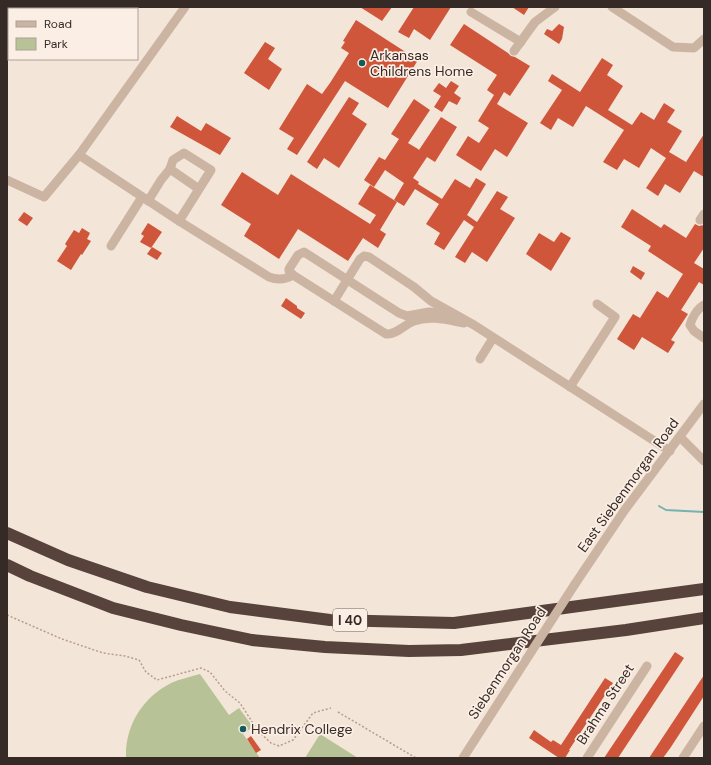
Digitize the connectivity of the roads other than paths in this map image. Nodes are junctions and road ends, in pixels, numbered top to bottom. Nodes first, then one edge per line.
1 (185, 7) edge
2 (555, 7) edge
3 (612, 7) edge
4 (471, 12) dead end
5 (704, 39) edge
6 (521, 42) junction
7 (514, 51) dead end
8 (79, 155) junction
9 (170, 169) junction
10 (7, 180) edge
11 (199, 189) junction
12 (145, 199) junction
13 (179, 221) junction
14 (111, 246) dead end
15 (293, 275) junction
16 (347, 280) junction
17 (334, 301) junction
18 (596, 304) dead end
19 (704, 305) edge
20 (452, 313) junction
21 (406, 315) junction
22 (474, 325) junction
23 (397, 331) junction
24 (493, 338) junction
25 (704, 338) edge
26 (480, 359) dead end
27 (570, 387) junction
28 (704, 404) edge
29 (680, 437) junction
30 (670, 451) junction
31 (704, 461) edge
32 (7, 533) edge
33 (7, 565) edge
34 (575, 584) joint
35 (704, 589) edge
36 (704, 618) edge
37 (647, 666) dead end
38 (704, 726) edge
39 (463, 758) edge
40 (586, 758) edge
41 (683, 758) edge

1 - 8 street
2 - 6 street
3 - 5 street
4 - 6 street
6 - 7 street
8 - 10 street
8 - 12 street
9 - 11 street
9 - 11 street
9 - 12 street
11 - 13 street
12 - 13 street
12 - 14 street
13 - 15 street
15 - 16 street
15 - 17 street
16 - 17 street
16 - 20 street
16 - 21 street
17 - 23 street
18 - 27 street
19 - 25 street
20 - 21 street
20 - 22 street
21 - 23 street
22 - 23 street
22 - 24 street
24 - 26 street
24 - 27 street
27 - 30 street
28 - 29 street, East Siebenmorgan Road
29 - 30 street, East Siebenmorgan Road
29 - 31 street
30 - 34 street, East Siebenmorgan Road
32 - 35 highway, I 40
33 - 36 highway, I 40
34 - 39 street, Siebenmorgan Road, bridge
37 - 40 street, Brahma Street
38 - 41 street

